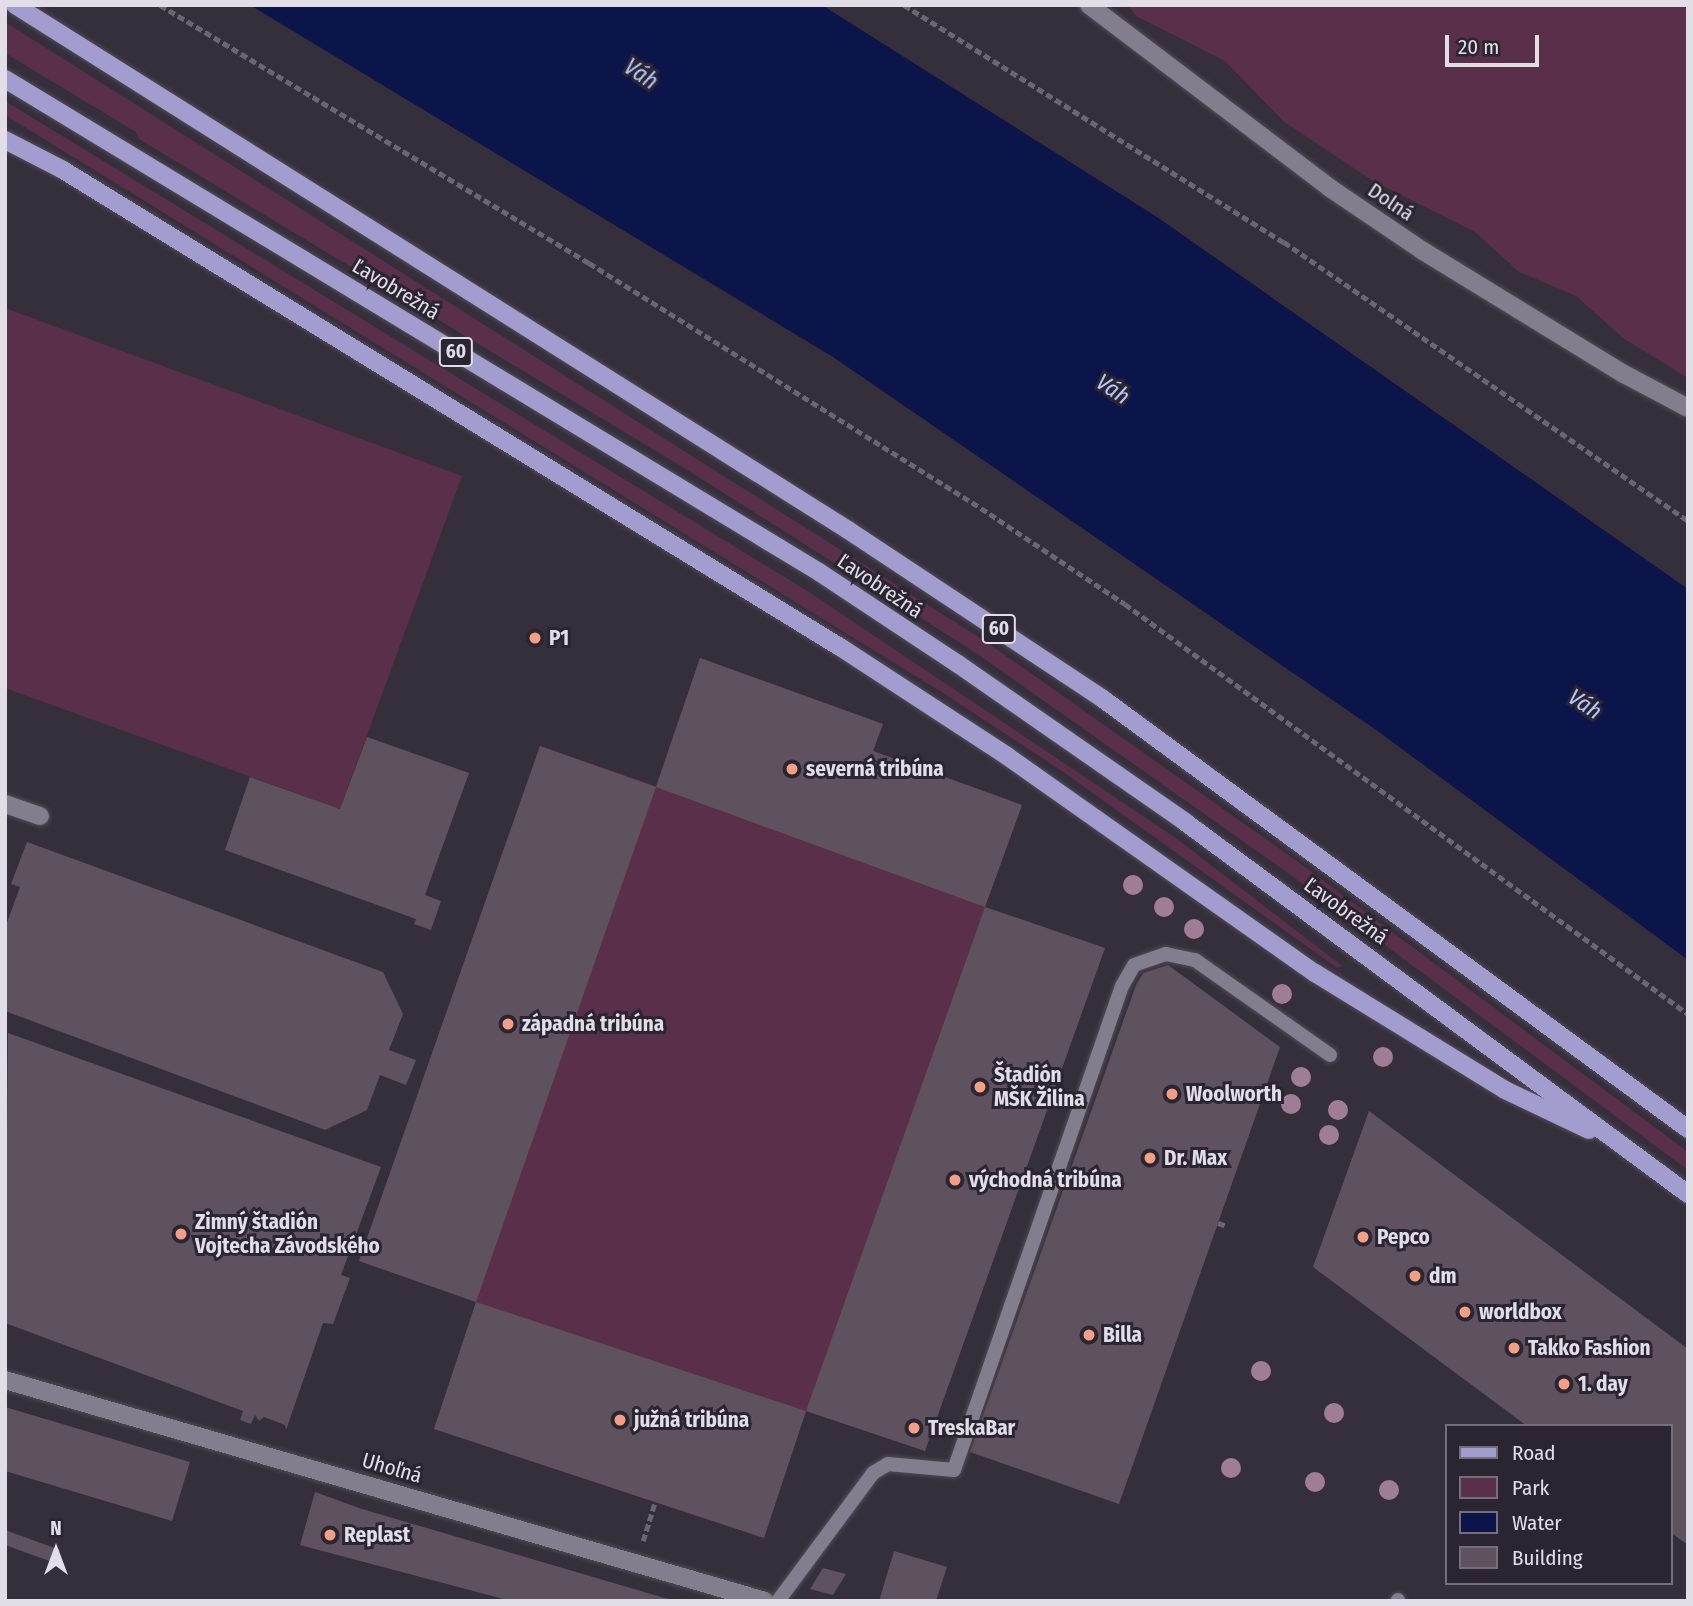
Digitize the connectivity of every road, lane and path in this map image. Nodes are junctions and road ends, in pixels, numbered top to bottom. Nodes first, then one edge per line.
1 (15, 5) edge
2 (160, 5) edge
3 (904, 5) edge
4 (1089, 5) edge
5 (5, 79) edge
6 (5, 141) edge
7 (1688, 408) edge
8 (1688, 522) edge
9 (5, 804) edge
10 (40, 816) dead end
11 (1688, 1014) edge
12 (1330, 1055) dead end
13 (1688, 1129) edge
14 (1625, 1147) junction
15 (1688, 1194) edge
16 (1218, 1223) dead end
17 (1227, 1226) dead end
18 (5, 1380) edge
19 (655, 1502) dead end
20 (642, 1545) dead end
21 (765, 1601) edge
22 (778, 1601) edge

1 - 13 main road, Ľavobrežná / 60
2 - 11 path
3 - 8 path
4 - 7 street, Dolná
5 - 14 main road, Ľavobrežná / 60
6 - 14 main road
9 - 10 street
12 - 22 lane
14 - 15 main road, Ľavobrežná / 60
16 - 17 path
18 - 21 street, Uhoľná
19 - 20 path

